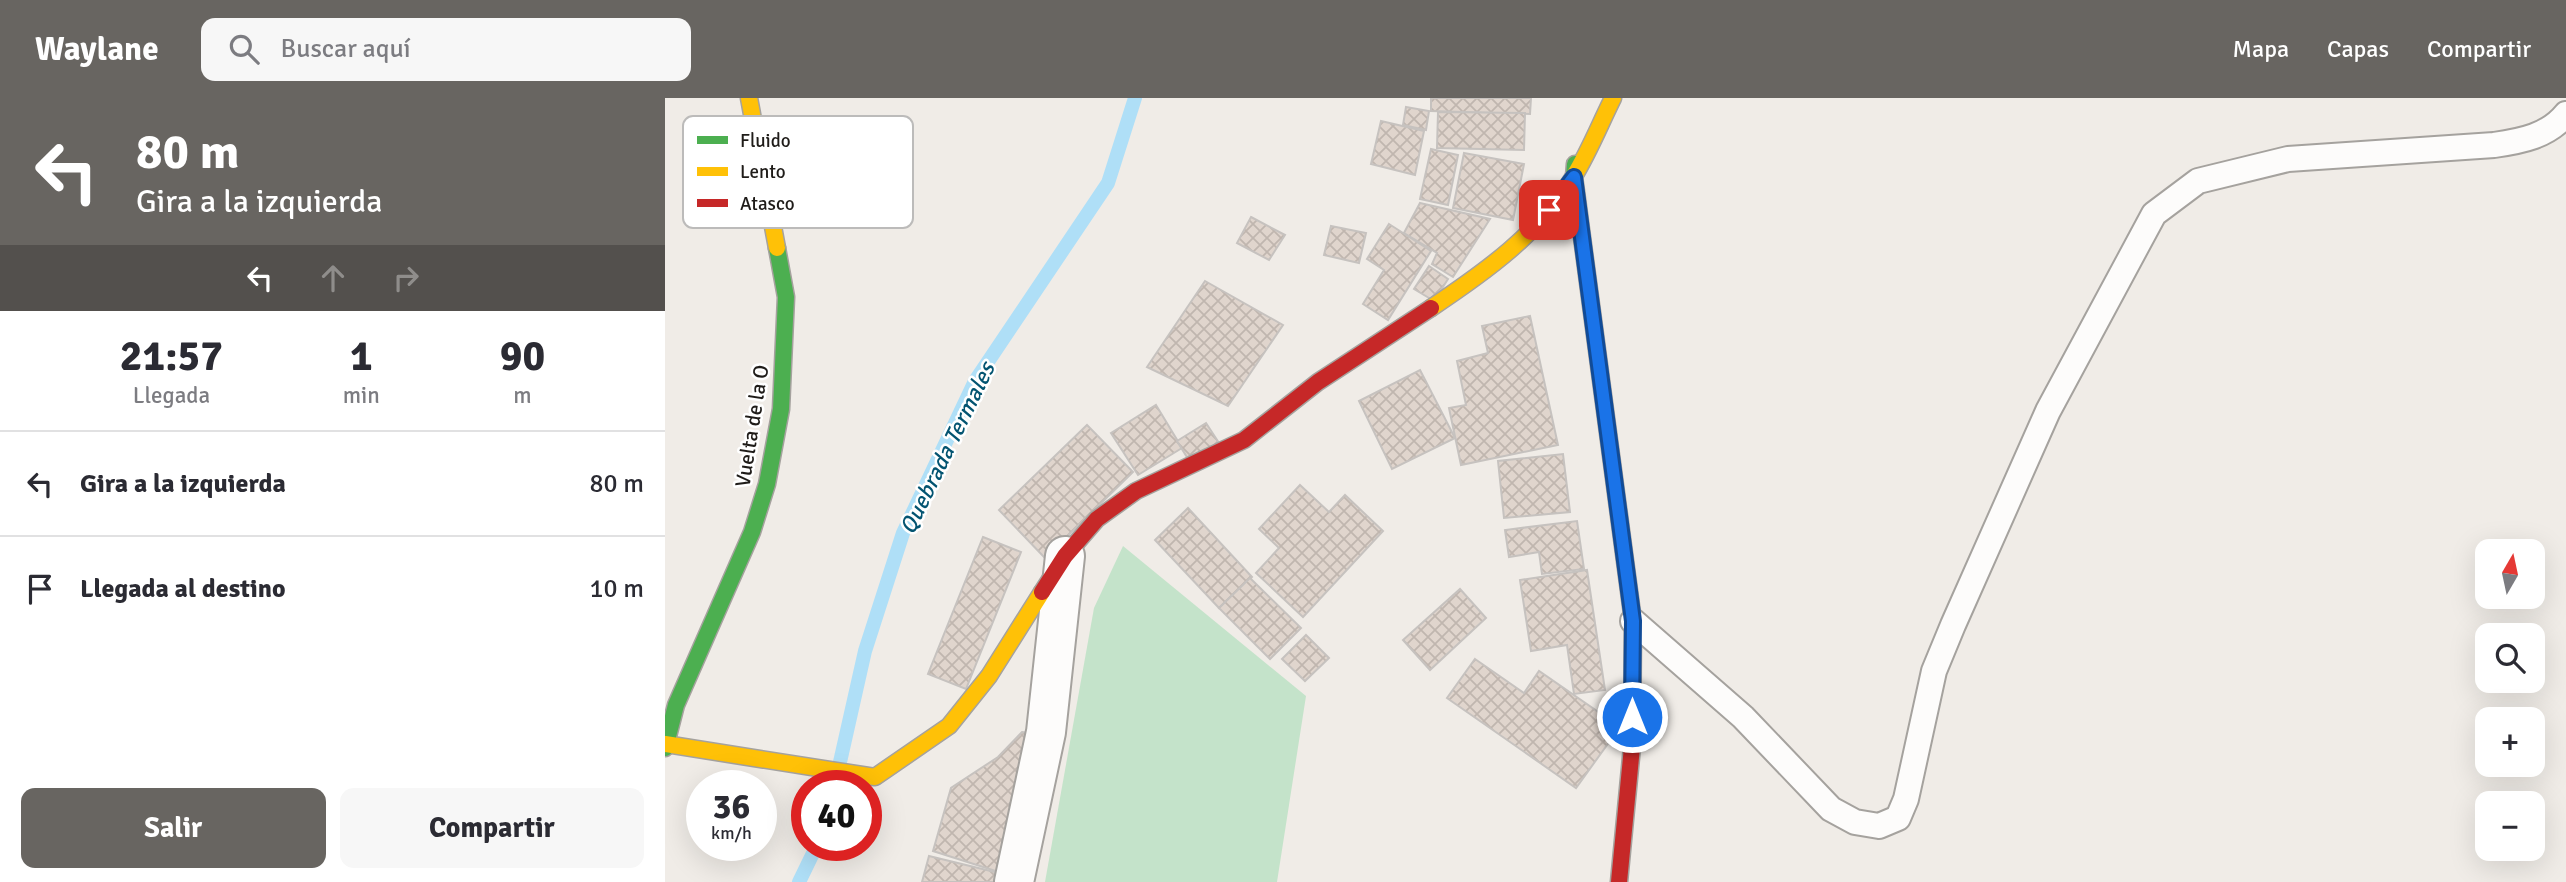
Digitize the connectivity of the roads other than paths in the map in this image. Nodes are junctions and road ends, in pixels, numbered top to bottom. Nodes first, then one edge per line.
1 (749, 98) edge
2 (1613, 98) edge
3 (2566, 114) edge
4 (752, 116) edge
5 (1579, 138) dead end
6 (1574, 177) junction
7 (773, 228) edge
8 (1065, 556) junction
9 (1633, 621) junction
10 (665, 746) edge
11 (1014, 882) edge
12 (1619, 882) edge

1 - 4 street, Vuelta de la O
2 - 6 street
3 - 9 lane
5 - 6 street
6 - 8 street
6 - 9 street
7 - 10 street, Vuelta de la O
8 - 10 street
8 - 11 street
9 - 12 street

